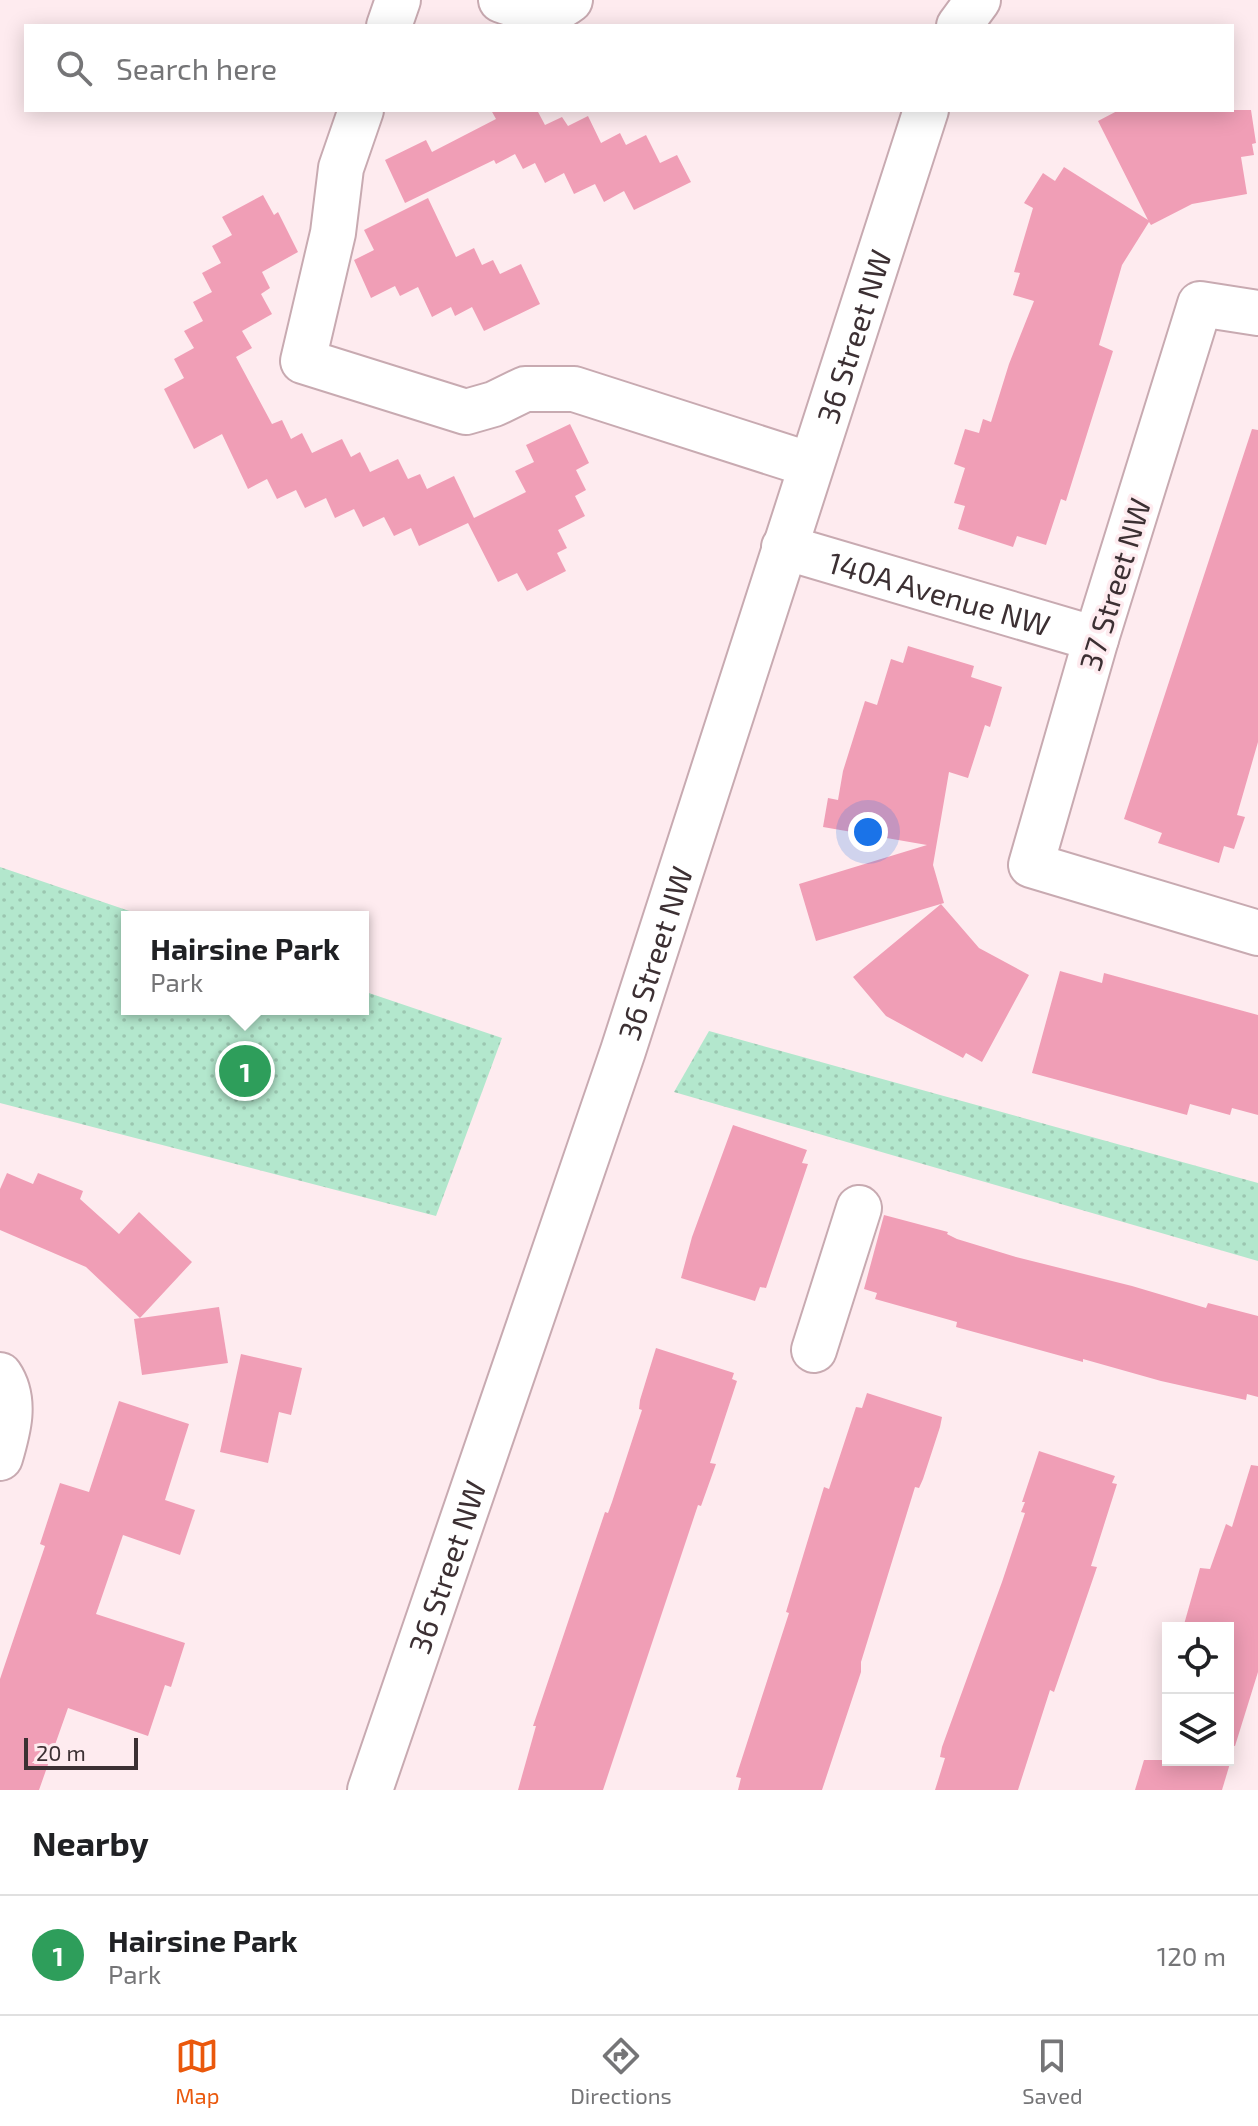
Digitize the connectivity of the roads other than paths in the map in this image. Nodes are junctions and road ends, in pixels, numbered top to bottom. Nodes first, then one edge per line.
1 (398, 0) edge
2 (501, 0) edge
3 (570, 0) edge
4 (948, 0) edge
5 (978, 0) edge
6 (390, 24) edge
7 (948, 24) edge
8 (960, 24) edge
9 (360, 112) edge
10 (925, 112) edge
11 (1258, 313) edge
12 (811, 465) junction
13 (784, 547) junction
14 (1096, 639) junction
15 (1258, 933) edge
16 (859, 1208) dead end
17 (814, 1350) dead end
18 (2, 1377) edge
19 (0, 1458) edge
20 (370, 1790) edge

1 - 6 street
2 - 3 street
4 - 7 street
5 - 8 street
9 - 12 street
10 - 12 street, 36 Street NW
11 - 14 street, 37 Street NW
12 - 13 street, 36 Street NW
13 - 14 street, 140A Avenue NW
13 - 20 street, 36 Street NW
14 - 15 street, 37 Street NW
16 - 17 street
18 - 19 street

